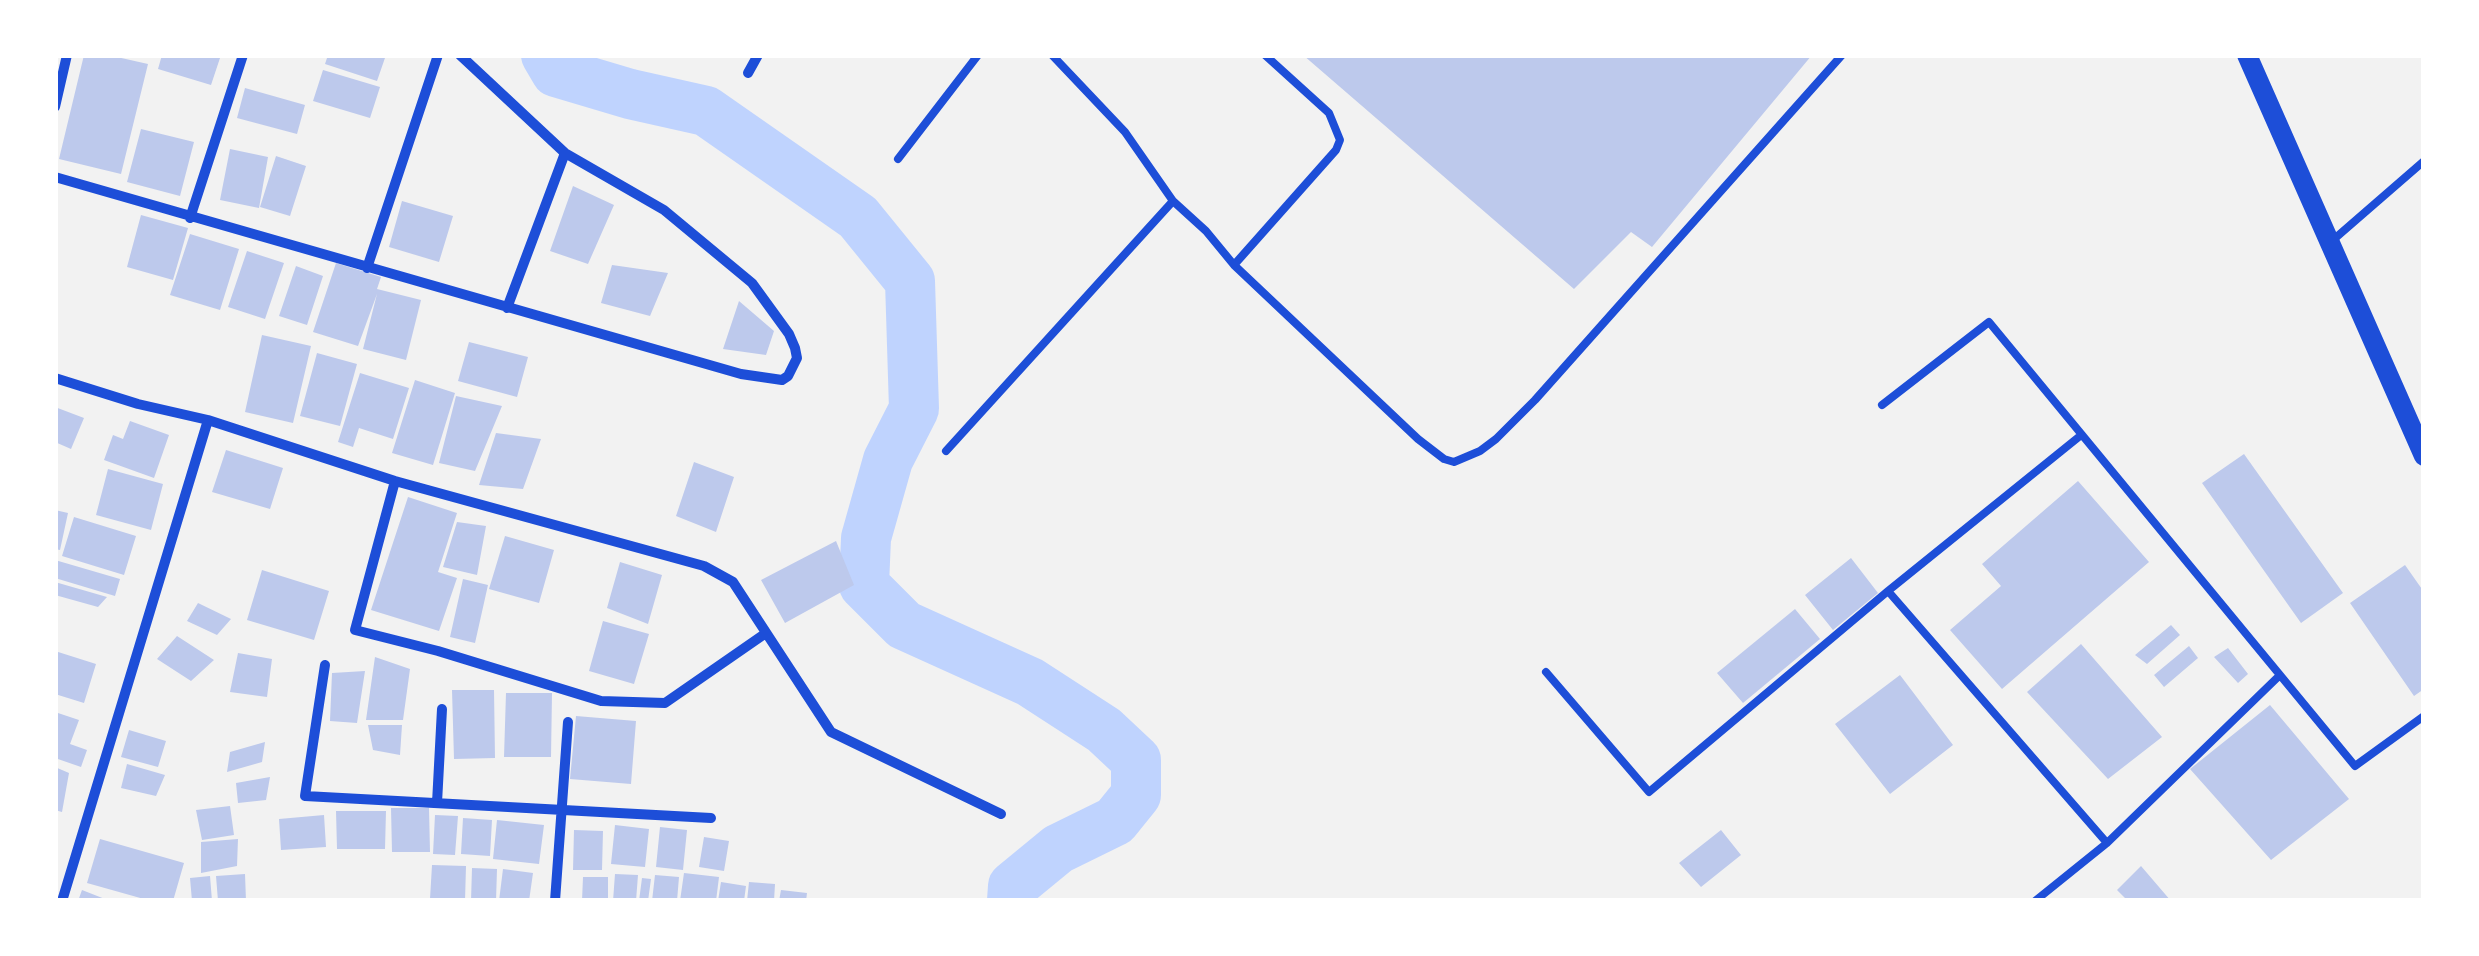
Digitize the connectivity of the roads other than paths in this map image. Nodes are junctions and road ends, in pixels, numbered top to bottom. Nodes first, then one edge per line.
1 (67, 55) edge
2 (243, 55) edge
3 (438, 55) edge
4 (460, 55) edge
5 (758, 55) edge
6 (978, 55) edge
7 (1052, 55) edge
8 (1266, 55) edge
9 (1842, 55) edge
10 (2248, 55) edge
11 (748, 73) dead end
12 (55, 107) edge
13 (565, 153) junction
14 (898, 159) dead end
15 (2424, 161) edge
16 (55, 177) edge
17 (1173, 201) junction
18 (190, 218) junction
19 (2329, 244) junction
20 (1234, 265) junction
21 (367, 268) junction
22 (507, 308) junction
23 (55, 378) edge
24 (1882, 405) dead end
25 (208, 420) junction
26 (2080, 436) junction
27 (946, 452) dead end
28 (2424, 456) edge
29 (395, 481) junction
30 (1888, 591) junction
31 (766, 633) junction
32 (324, 665) dead end
33 (1546, 672) dead end
34 (2280, 675) junction
35 (442, 709) dead end
36 (2424, 716) edge
37 (568, 722) dead end
38 (437, 803) junction
39 (562, 810) junction
40 (1001, 814) dead end
41 (711, 818) dead end
42 (2107, 842) junction
43 (62, 901) edge
44 (555, 901) edge
45 (2036, 901) edge

1 - 12 street
2 - 18 street
3 - 21 street
4 - 13 street
5 - 11 street
6 - 14 lane
7 - 17 lane
8 - 20 lane
9 - 20 lane
10 - 19 main road
13 - 22 street
13 - 22 street
15 - 19 lane
16 - 18 street
17 - 20 lane
17 - 27 lane
18 - 21 street
19 - 28 main road
21 - 22 street
23 - 25 street
24 - 26 lane
25 - 29 street
25 - 43 street
26 - 30 lane
26 - 34 lane
29 - 31 street
29 - 31 street
30 - 33 lane
30 - 42 lane
31 - 40 street
32 - 38 street
34 - 36 lane
34 - 42 lane
35 - 38 street
37 - 39 street
38 - 39 street
39 - 41 street
39 - 44 street
42 - 45 lane

